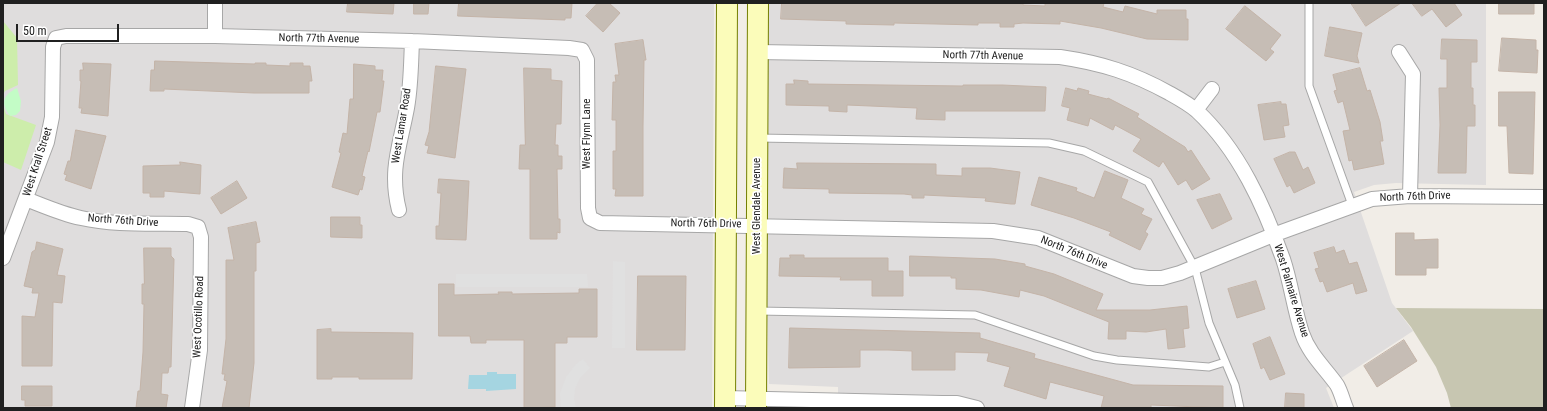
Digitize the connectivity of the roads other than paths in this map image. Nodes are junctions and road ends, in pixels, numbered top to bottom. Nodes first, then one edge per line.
1 (215, 3) edge
2 (727, 3) edge
3 (758, 3) edge
4 (1309, 3) edge
5 (215, 36) junction
6 (56, 38) joint
7 (412, 41) junction
8 (582, 50) joint
9 (758, 52) junction
10 (1399, 52) dead end
11 (1212, 89) dead end
12 (1196, 110) junction
13 (757, 138) junction
14 (1410, 196) junction
15 (1544, 197) edge
16 (26, 199) junction
17 (1352, 205) junction
18 (399, 210) dead end
19 (590, 218) joint
20 (726, 224) junction
21 (757, 225) junction
22 (198, 227) joint
23 (1274, 235) junction
24 (3, 258) edge
25 (1195, 268) junction
26 (756, 311) junction
27 (1225, 362) junction
28 (726, 403) edge
29 (756, 403) edge
30 (192, 408) edge
31 (977, 408) edge
32 (1240, 408) edge
33 (1346, 408) edge

1 - 5 street
2 - 20 main road
3 - 9 main road, West Glendale Avenue
4 - 17 lane
5 - 6 street, North 77th Avenue
5 - 7 street, North 77th Avenue
6 - 16 street, West Krall Street
7 - 8 street, North 77th Avenue
7 - 18 street, West Lamar Road
8 - 19 street, West Flynn Lane
9 - 12 street, North 77th Avenue
9 - 13 main road, West Glendale Avenue
10 - 14 street
11 - 12 street
12 - 23 street, North 77th Avenue
13 - 21 main road, West Glendale Avenue
13 - 25 lane
14 - 15 street, North 76th Drive
14 - 17 street, North 76th Drive
16 - 22 street, North 76th Drive
16 - 24 street, West Krall Street
17 - 23 street, North 76th Drive
19 - 20 street, North 76th Drive
20 - 21 street, North 76th Drive
20 - 28 main road
21 - 25 street, North 76th Drive
21 - 26 main road, West Glendale Avenue
22 - 30 street, West Ocotillo Road
23 - 25 street, North 76th Drive
23 - 33 street, West Palmaire Avenue
25 - 27 lane
26 - 27 lane
26 - 29 main road, West Glendale Avenue
27 - 32 lane
28 - 29 street
29 - 31 street

